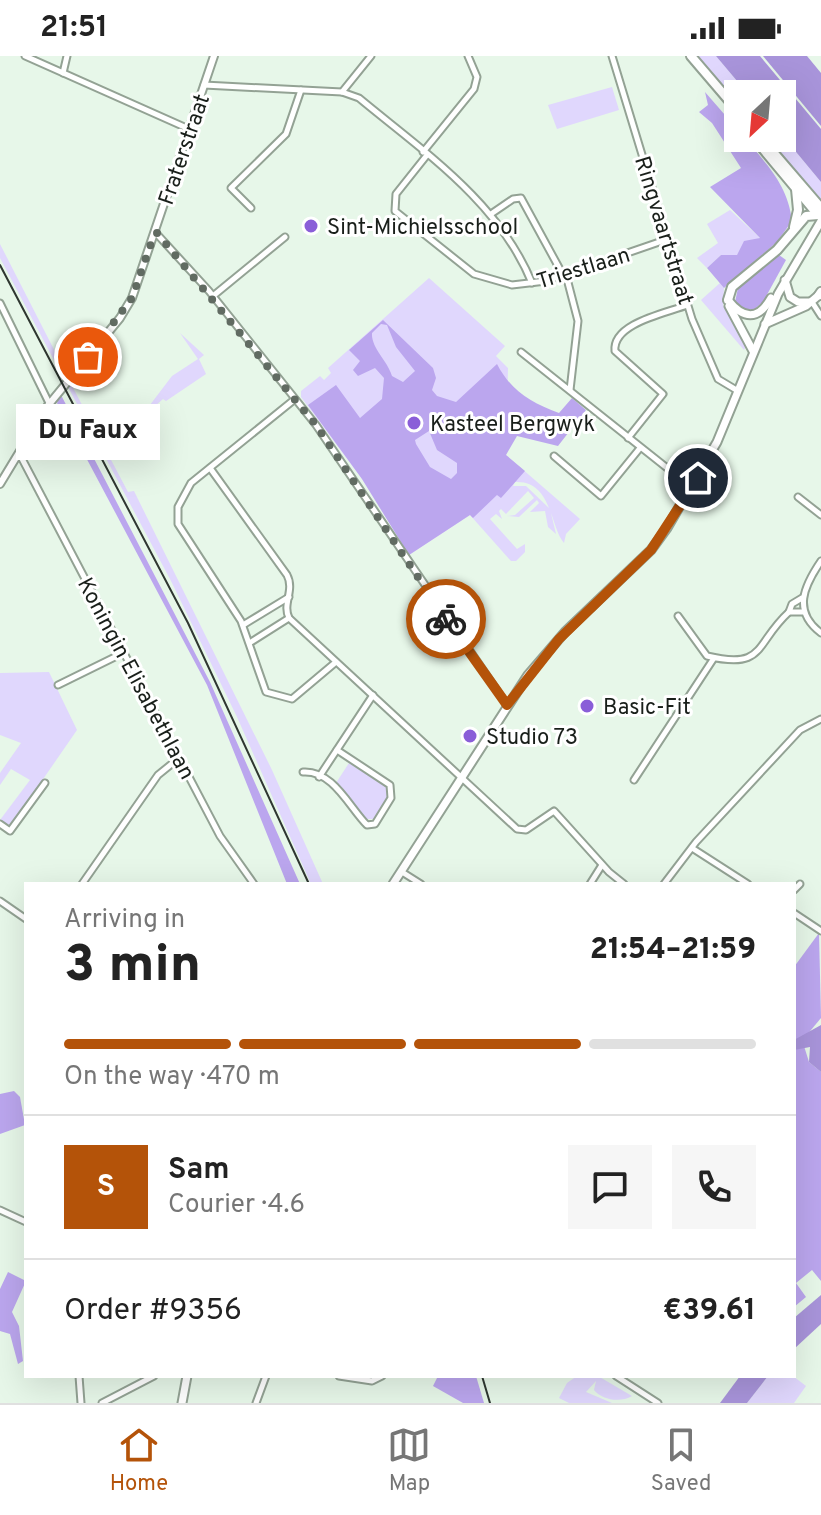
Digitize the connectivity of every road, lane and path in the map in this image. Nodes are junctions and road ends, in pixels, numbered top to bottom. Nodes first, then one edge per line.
1 (25, 56) edge
2 (67, 56) edge
3 (214, 56) edge
4 (371, 56) edge
5 (468, 56) edge
6 (612, 56) edge
7 (691, 56) edge
8 (63, 73) junction
9 (204, 85) junction
10 (301, 90) junction
11 (342, 92) junction
12 (724, 95) edge
13 (189, 129) junction
14 (765, 152) edge
15 (772, 152) edge
16 (425, 154) junction
17 (795, 188) junction
18 (251, 208) dead end
19 (491, 214) junction
20 (820, 216) edge
21 (793, 230) junction
22 (155, 232) junction
23 (285, 237) dead end
24 (668, 239) junction
25 (564, 275) junction
26 (785, 280) junction
27 (532, 283) junction
28 (778, 294) junction
29 (213, 296) junction
30 (818, 296) edge
31 (728, 300) junction
32 (0, 303) edge
33 (687, 305) junction
34 (821, 316) edge
35 (763, 325) junction
36 (753, 351) junction
37 (521, 352) dead end
38 (569, 391) junction
39 (738, 391) junction
40 (295, 399) junction
41 (49, 403) junction
42 (628, 438) junction
43 (640, 448) junction
44 (19, 453) junction
45 (554, 456) dead end
46 (14, 462) junction
47 (26, 468) junction
48 (210, 468) junction
49 (0, 484) edge
50 (692, 487) junction
51 (798, 497) dead end
52 (821, 515) edge
53 (821, 561) edge
54 (289, 596) junction
55 (802, 598) junction
56 (789, 612) junction
57 (804, 612) junction
58 (288, 616) junction
59 (678, 616) dead end
60 (243, 625) junction
61 (821, 633) edge
62 (251, 642) junction
63 (123, 653) junction
64 (714, 658) junction
65 (336, 662) junction
66 (58, 685) dead end
67 (373, 695) junction
68 (507, 705) junction
69 (821, 719) edge
70 (337, 750) junction
71 (179, 758) junction
72 (303, 772) dead end
73 (319, 777) junction
74 (461, 778) junction
75 (634, 780) dead end
76 (45, 783) dead end
77 (0, 824) edge
78 (692, 848) junction
79 (602, 865) junction
80 (402, 872) junction
81 (614, 881) edge
82 (83, 882) edge
83 (253, 882) edge
84 (394, 882) edge
85 (418, 882) edge
86 (591, 882) edge
87 (666, 882) edge
88 (745, 882) edge
89 (800, 884) dead end
90 (796, 888) edge
91 (0, 901) edge
92 (796, 914) edge
93 (24, 918) edge
94 (821, 931) edge
95 (0, 1210) edge
96 (24, 1221) edge
97 (79, 1378) edge
98 (150, 1378) edge
99 (187, 1378) edge
100 (265, 1378) edge
101 (352, 1378) edge
102 (378, 1378) edge
103 (619, 1378) edge
104 (81, 1403) edge
105 (102, 1403) edge
106 (182, 1403) edge
107 (256, 1403) edge
108 (658, 1403) edge

1 - 8 street
2 - 8 street
3 - 9 street, Fraterstraat
4 - 11 street
5 - 16 street, Triestlaan
6 - 24 street, Ringvaartstraat
7 - 12 highway
8 - 13 street
9 - 10 street
9 - 13 street, Fraterstraat
10 - 11 street
10 - 18 street
11 - 16 street
13 - 22 street, Fraterstraat
14 - 17 highway
15 - 20 highway
16 - 19 street
16 - 27 street, Triestlaan
17 - 20 highway
17 - 21 highway
19 - 25 street
19 - 27 street
20 - 21 highway
20 - 26 main road
21 - 31 highway
22 - 29 street
22 - 41 street, Fraterstraat
23 - 29 street
24 - 25 street, Triestlaan
24 - 33 street, Ringvaartstraat
25 - 27 street, Triestlaan
25 - 38 street
26 - 28 main road
26 - 30 main road
28 - 31 main road
28 - 35 main road
29 - 40 street
30 - 34 street
30 - 35 main road
31 - 36 main road
32 - 41 street
33 - 39 street, Ringvaartstraat
33 - 42 street
35 - 36 main road
36 - 39 main road
37 - 38 street
38 - 42 street
39 - 50 main road
40 - 48 street
40 - 68 street
41 - 44 street, Fraterstraat
42 - 43 street
43 - 45 street
43 - 50 street
44 - 46 street, Fraterstraat
44 - 47 street, Koningin Elisabethlaan
46 - 47 street
46 - 49 street, Fraterstraat
47 - 63 street, Koningin Elisabethlaan
48 - 54 street
48 - 60 street
50 - 68 main road
51 - 52 street
53 - 55 street
54 - 58 street
54 - 60 street
55 - 56 street
55 - 57 street
56 - 57 street
56 - 64 street
57 - 61 street
58 - 62 street
58 - 65 street
59 - 64 street
60 - 62 street
62 - 65 street
63 - 66 street
63 - 71 street, Koningin Elisabethlaan
64 - 75 street
65 - 67 street
67 - 70 street
67 - 74 street
68 - 74 main road
69 - 78 street
70 - 73 street
70 - 73 street
71 - 82 street
71 - 83 street, Koningin Elisabethlaan
72 - 73 street
74 - 79 street
74 - 80 main road
76 - 77 street
78 - 87 street
78 - 88 street
79 - 81 street
79 - 86 street
80 - 84 main road
80 - 85 street
89 - 90 street
91 - 93 street
92 - 94 street
95 - 96 street
97 - 104 street
98 - 105 street
99 - 106 main road
100 - 107 street
101 - 102 street
103 - 108 street

